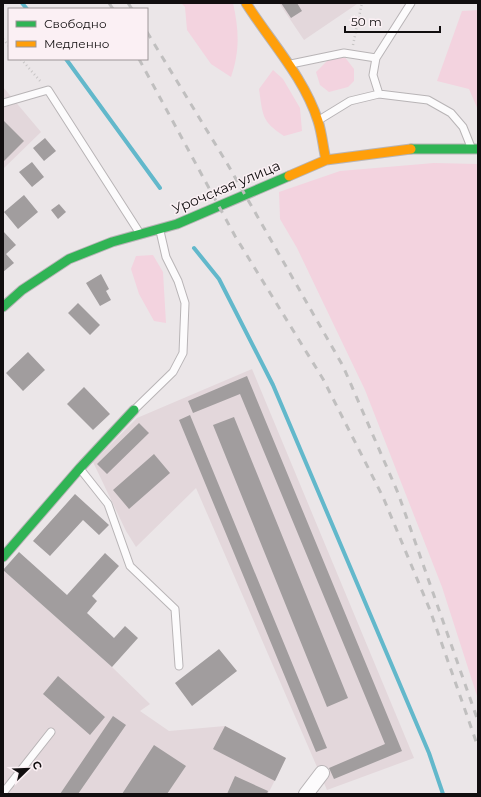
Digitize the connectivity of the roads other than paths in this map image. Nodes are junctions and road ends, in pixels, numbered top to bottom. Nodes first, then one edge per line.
1 (246, 3) edge
2 (411, 3) edge
3 (376, 58) junction
4 (289, 65) junction
5 (379, 94) junction
6 (3, 103) edge
7 (318, 121) junction
8 (475, 149) edge
9 (326, 160) junction
10 (160, 229) junction
11 (140, 234) junction
12 (3, 307) edge
13 (134, 410) joint
14 (80, 468) junction
15 (3, 557) edge
16 (179, 666) dead end
17 (51, 732) dead end
18 (322, 773) dead end
19 (3, 793) edge
20 (306, 794) edge

1 - 4 main road
2 - 3 lane
3 - 4 lane
3 - 5 lane
4 - 7 main road
5 - 7 lane
5 - 8 lane
6 - 11 lane
7 - 9 main road
8 - 9 main road, Урочская улица
9 - 10 main road, Урочская улица
10 - 11 main road, Урочская улица
10 - 13 lane
11 - 12 main road, Урочская улица
13 - 14 main road
14 - 15 main road
14 - 16 lane
17 - 19 lane
18 - 20 street

